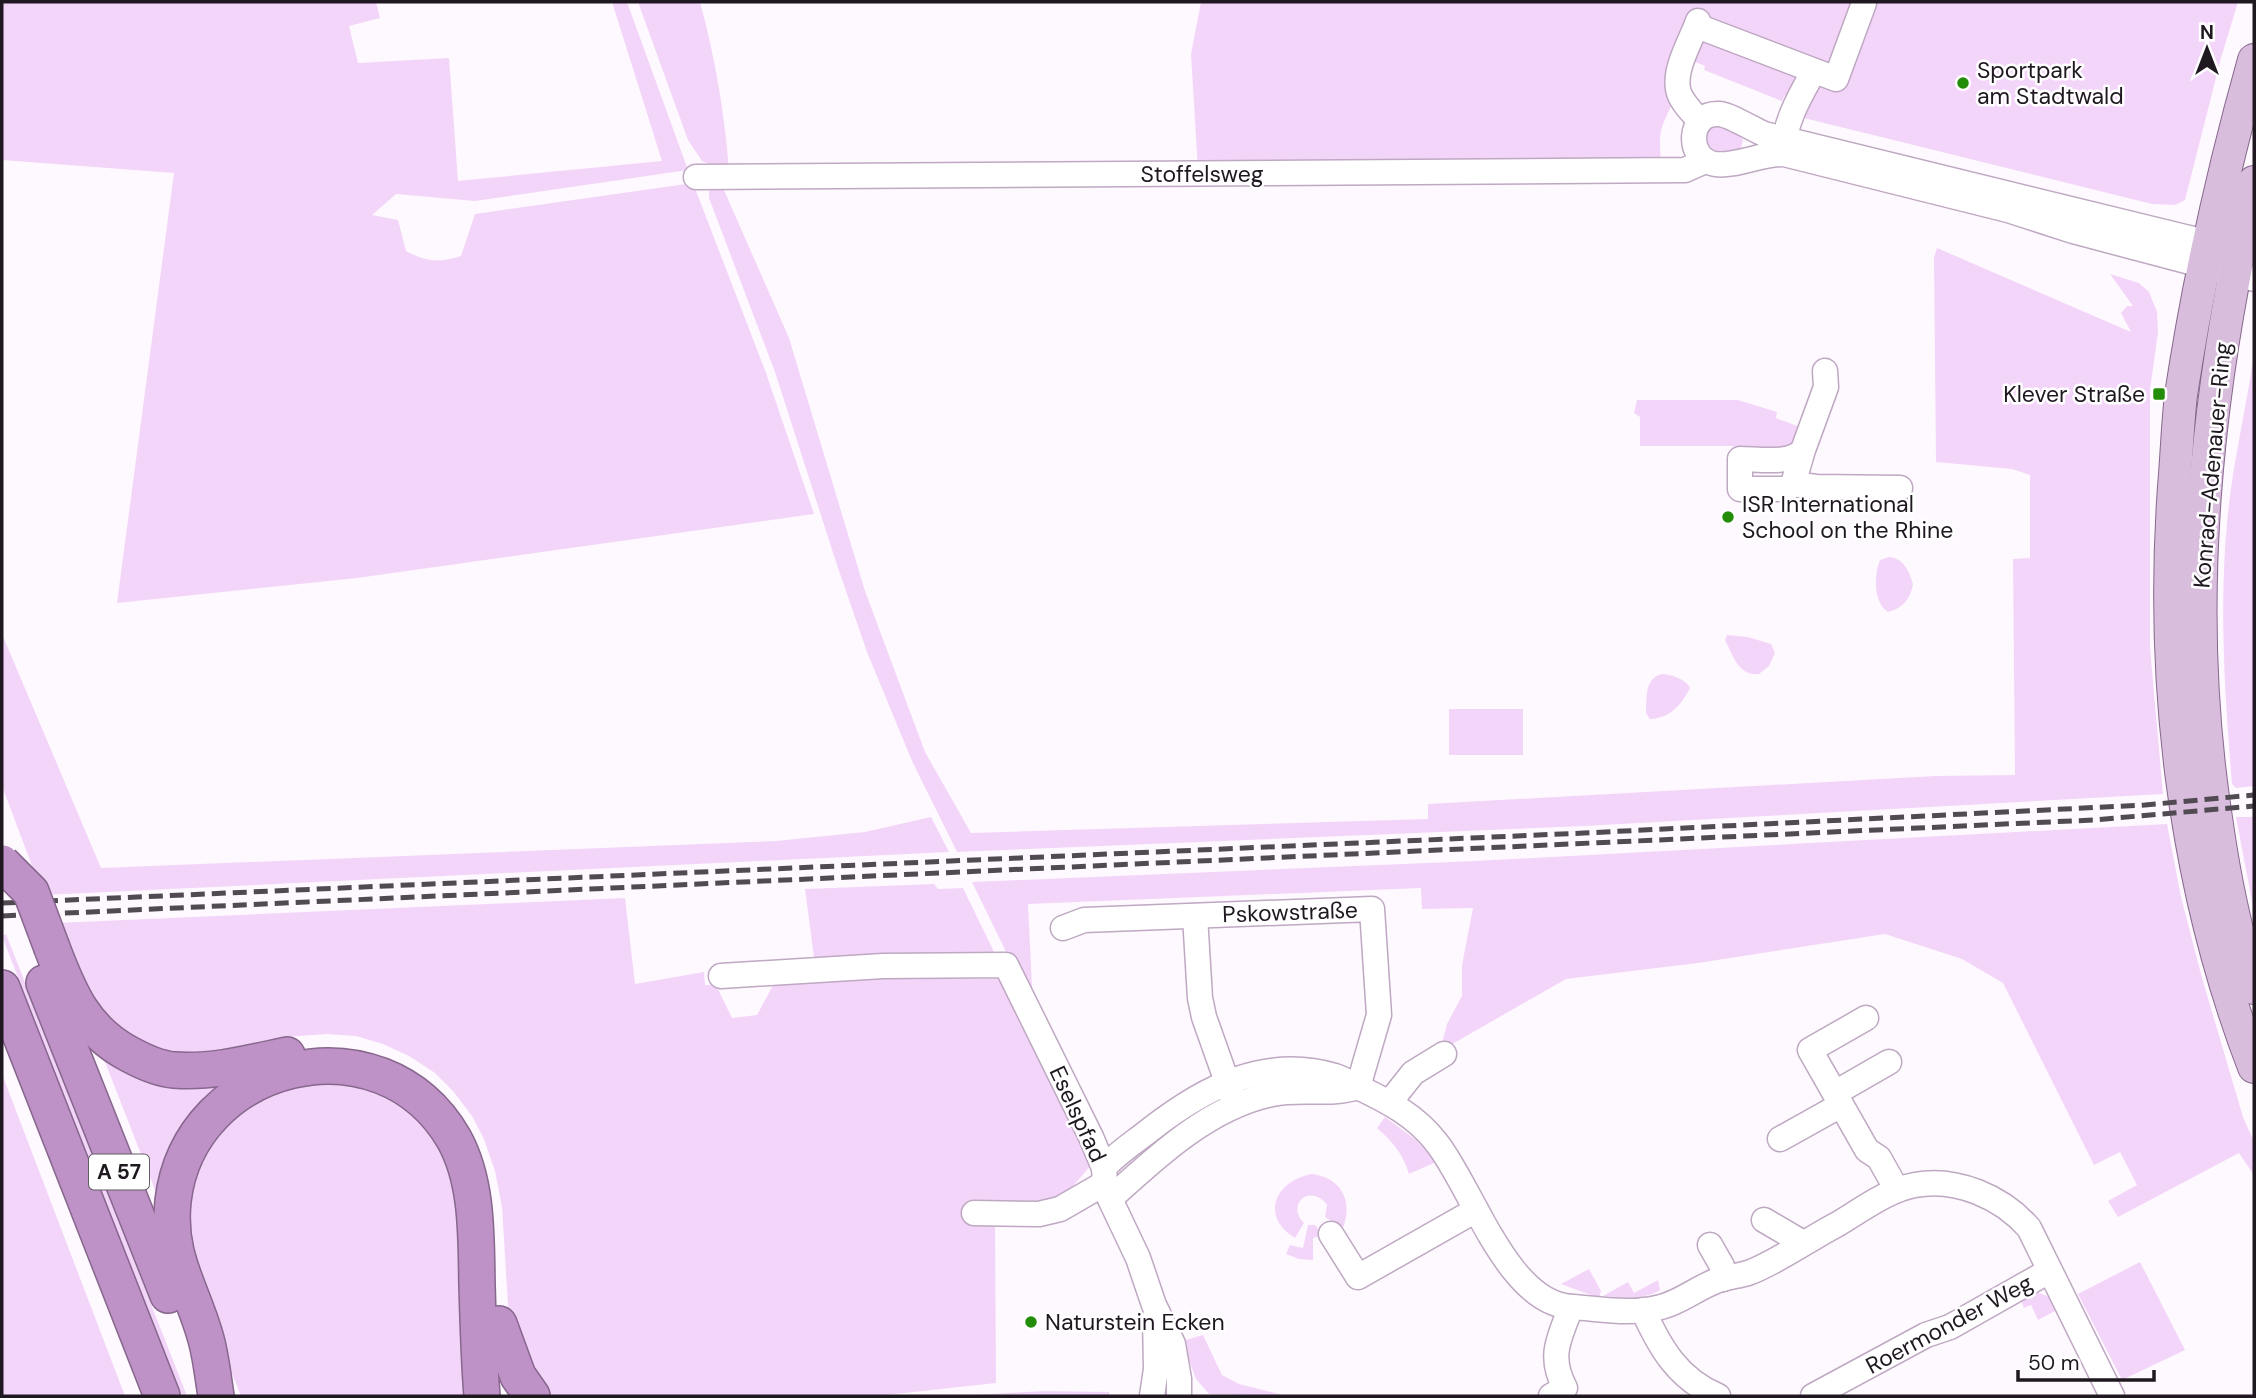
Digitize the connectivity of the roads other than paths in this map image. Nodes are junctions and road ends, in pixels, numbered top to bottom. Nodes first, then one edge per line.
1 (1870, 6) edge
2 (2254, 60) edge
3 (1814, 71) junction
4 (1700, 121) junction
5 (1784, 146) junction
6 (1705, 161) junction
7 (696, 177) dead end
8 (2254, 182) edge
9 (2232, 261) edge
10 (1825, 370) dead end
11 (1803, 450) junction
12 (1793, 484) junction
13 (1900, 488) dead end
14 (2, 863) edge
15 (2, 873) edge
16 (1195, 916) junction
17 (1062, 928) dead end
18 (41, 948) junction
19 (721, 976) dead end
20 (2, 988) edge
21 (2254, 988) edge
22 (1866, 1018) dead end
23 (1444, 1054) dead end
24 (1889, 1062) dead end
25 (2254, 1067) edge
26 (1226, 1082) junction
27 (1358, 1087) junction
28 (1838, 1099) junction
29 (1390, 1102) junction
30 (1236, 1105) junction
31 (1780, 1139) dead end
32 (1106, 1183) junction
33 (1897, 1191) junction
34 (1476, 1210) junction
35 (974, 1213) dead end
36 (1764, 1220) dead end
37 (1331, 1234) dead end
38 (1803, 1243) junction
39 (1710, 1245) dead end
40 (2049, 1271) junction
41 (1723, 1279) junction
42 (1154, 1305) junction
43 (1571, 1307) junction
44 (1643, 1310) junction
45 (499, 1324) junction
46 (478, 1386) edge
47 (1711, 1395) edge
48 (162, 1396) edge
49 (208, 1396) edge
50 (216, 1396) edge
51 (504, 1396) edge
52 (532, 1396) edge
53 (1152, 1396) edge
54 (1179, 1396) edge
55 (1551, 1396) edge
56 (1812, 1396) edge
57 (2112, 1396) edge

1 - 3 street
2 - 9 main road, Konrad-Adenauer-Ring
3 - 4 street
3 - 5 street
4 - 5 street
4 - 6 street
5 - 6 street
5 - 9 street
6 - 7 street, Stoffelsweg
8 - 9 main road, Konrad-Adenauer-Ring
9 - 21 main road, Konrad-Adenauer-Ring
9 - 25 main road, Konrad-Adenauer-Ring
10 - 11 street
11 - 12 street
11 - 12 street
12 - 13 street
14 - 18 highway, bridge
15 - 18 highway, A 57
16 - 17 street, Pskowstraße
16 - 26 street, Pskowstraße
16 - 27 street, Pskowstraße
18 - 45 highway
18 - 49 highway, A 57
19 - 32 street, Eselspfad
20 - 48 highway, A 57
22 - 28 street
23 - 29 street
24 - 28 street
26 - 27 street
26 - 30 street, Pskowstraße
26 - 32 street
27 - 29 street
27 - 30 street
28 - 31 street
28 - 33 street
29 - 34 street
30 - 32 street
32 - 35 street
32 - 42 street, Eselspfad
33 - 38 street
33 - 40 street
34 - 37 street
34 - 43 street
36 - 38 street
38 - 41 street
39 - 41 street
40 - 56 street, Roermonder Weg
40 - 57 street
41 - 44 street
42 - 53 street, Eselspfad
42 - 54 street, Eselspfad
43 - 44 street
43 - 55 street
44 - 47 street
45 - 51 highway
45 - 52 highway
46 - 50 highway

